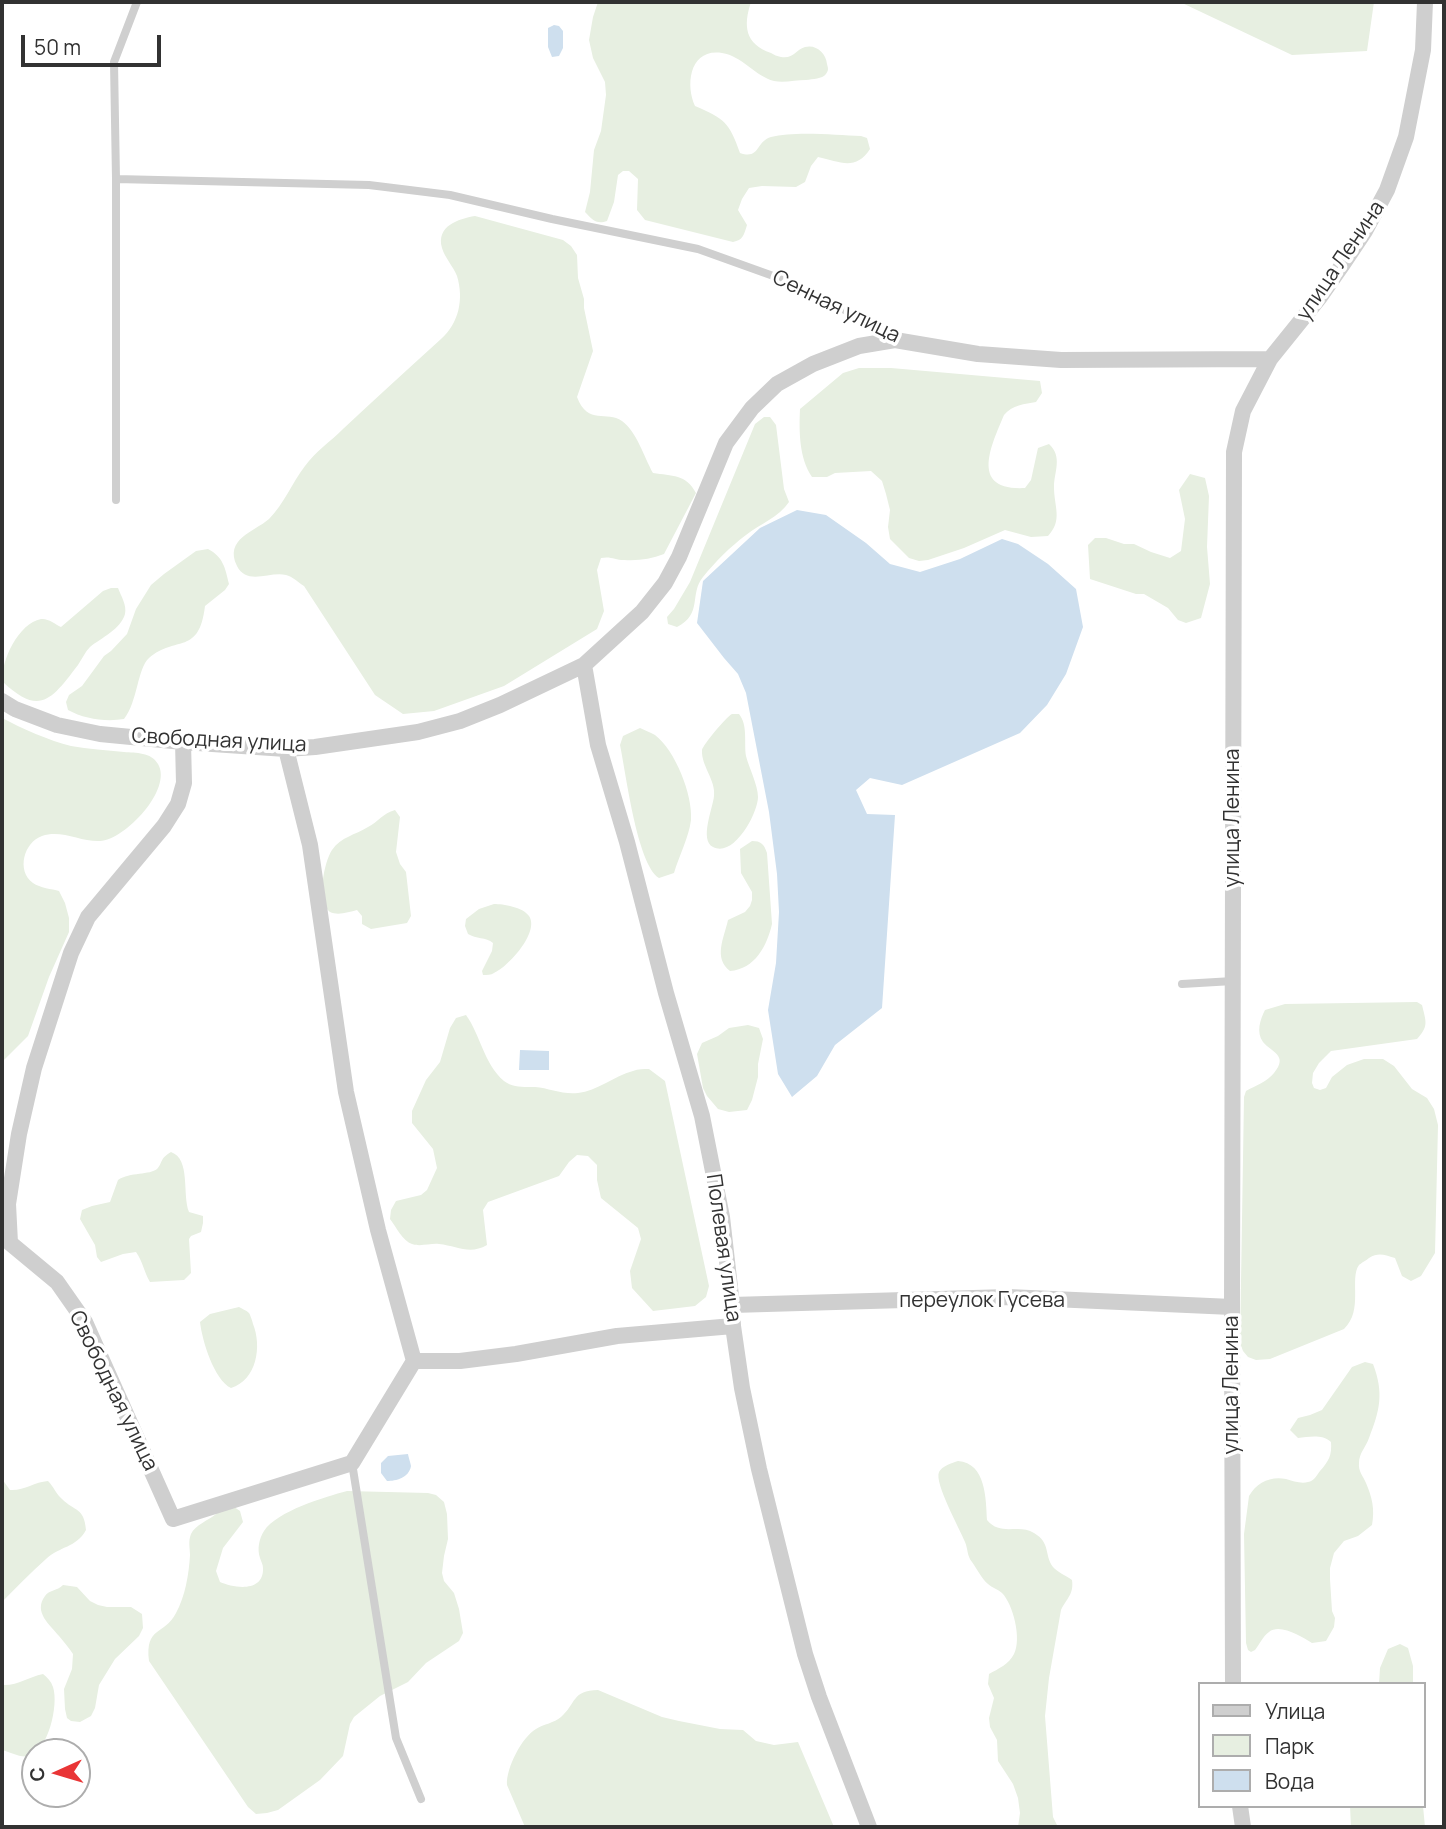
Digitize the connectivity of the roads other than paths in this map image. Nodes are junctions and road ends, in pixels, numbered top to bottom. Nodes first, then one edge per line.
1 (137, 2) edge
2 (1425, 2) edge
3 (116, 179) junction
4 (895, 340) junction
5 (1270, 359) junction
6 (116, 500) dead end
7 (584, 665) junction
8 (2, 701) edge
9 (183, 741) junction
10 (286, 749) junction
11 (1233, 981) junction
12 (1182, 984) dead end
13 (6, 1245) edge
14 (732, 1305) junction
15 (1232, 1307) junction
16 (733, 1326) junction
17 (414, 1361) junction
18 (352, 1463) junction
19 (1233, 1682) edge
20 (421, 1799) dead end
21 (1240, 1808) edge
22 (869, 1827) edge
23 (1242, 1827) edge

1 - 3 lane
2 - 5 street, улица Ленина
3 - 4 lane, Сенная улица
3 - 6 lane
4 - 5 street, Сенная улица
4 - 7 street, Свободная улица
5 - 11 street, улица Ленина
7 - 10 street, Свободная улица
7 - 14 street, Полевая улица
8 - 9 street, Свободная улица
9 - 10 street, Свободная улица
9 - 13 street
10 - 17 street
11 - 12 lane
11 - 15 street, улица Ленина
13 - 18 street, Свободная улица
14 - 15 street, переулок Гусева
14 - 16 street, Полевая улица
15 - 19 street, улица Ленина
16 - 17 street
16 - 22 street, Полевая улица
17 - 18 street
18 - 20 lane
21 - 23 street

